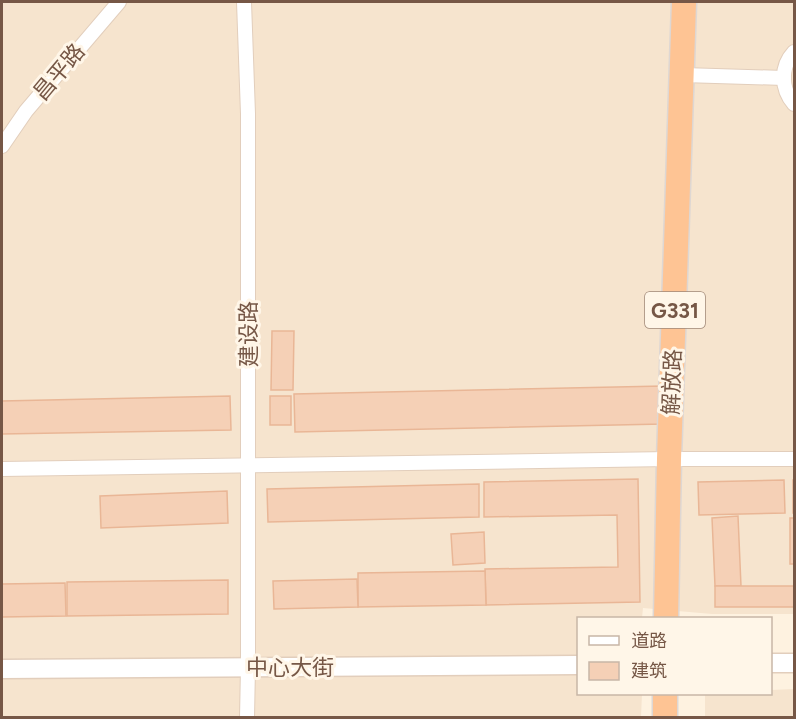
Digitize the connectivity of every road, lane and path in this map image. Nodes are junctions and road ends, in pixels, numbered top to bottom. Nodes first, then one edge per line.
1 (119, 2) edge
2 (244, 2) edge
3 (684, 2) edge
4 (795, 52) edge
5 (683, 75) junction
6 (783, 78) junction
7 (795, 104) edge
8 (2, 146) edge
9 (669, 459) junction
10 (795, 459) edge
11 (248, 465) junction
12 (2, 469) edge
13 (666, 617) edge
14 (772, 663) edge
15 (795, 663) edge
16 (577, 665) edge
17 (248, 667) junction
18 (2, 669) edge
19 (665, 695) edge
20 (247, 717) edge
21 (665, 717) edge

1 - 8 street, 昌平路
2 - 11 street, 建设路
3 - 5 highway, 解放路 / G331
4 - 6 street
5 - 6 street
5 - 9 highway, 解放路 / G331
6 - 7 street
9 - 10 street
9 - 11 street
9 - 13 highway, 解放路 / G331
11 - 12 street
11 - 17 street, 建设路
14 - 15 street
16 - 17 street, 中心大街
17 - 18 street, 中心大街
17 - 20 street, 建设路
19 - 21 highway

